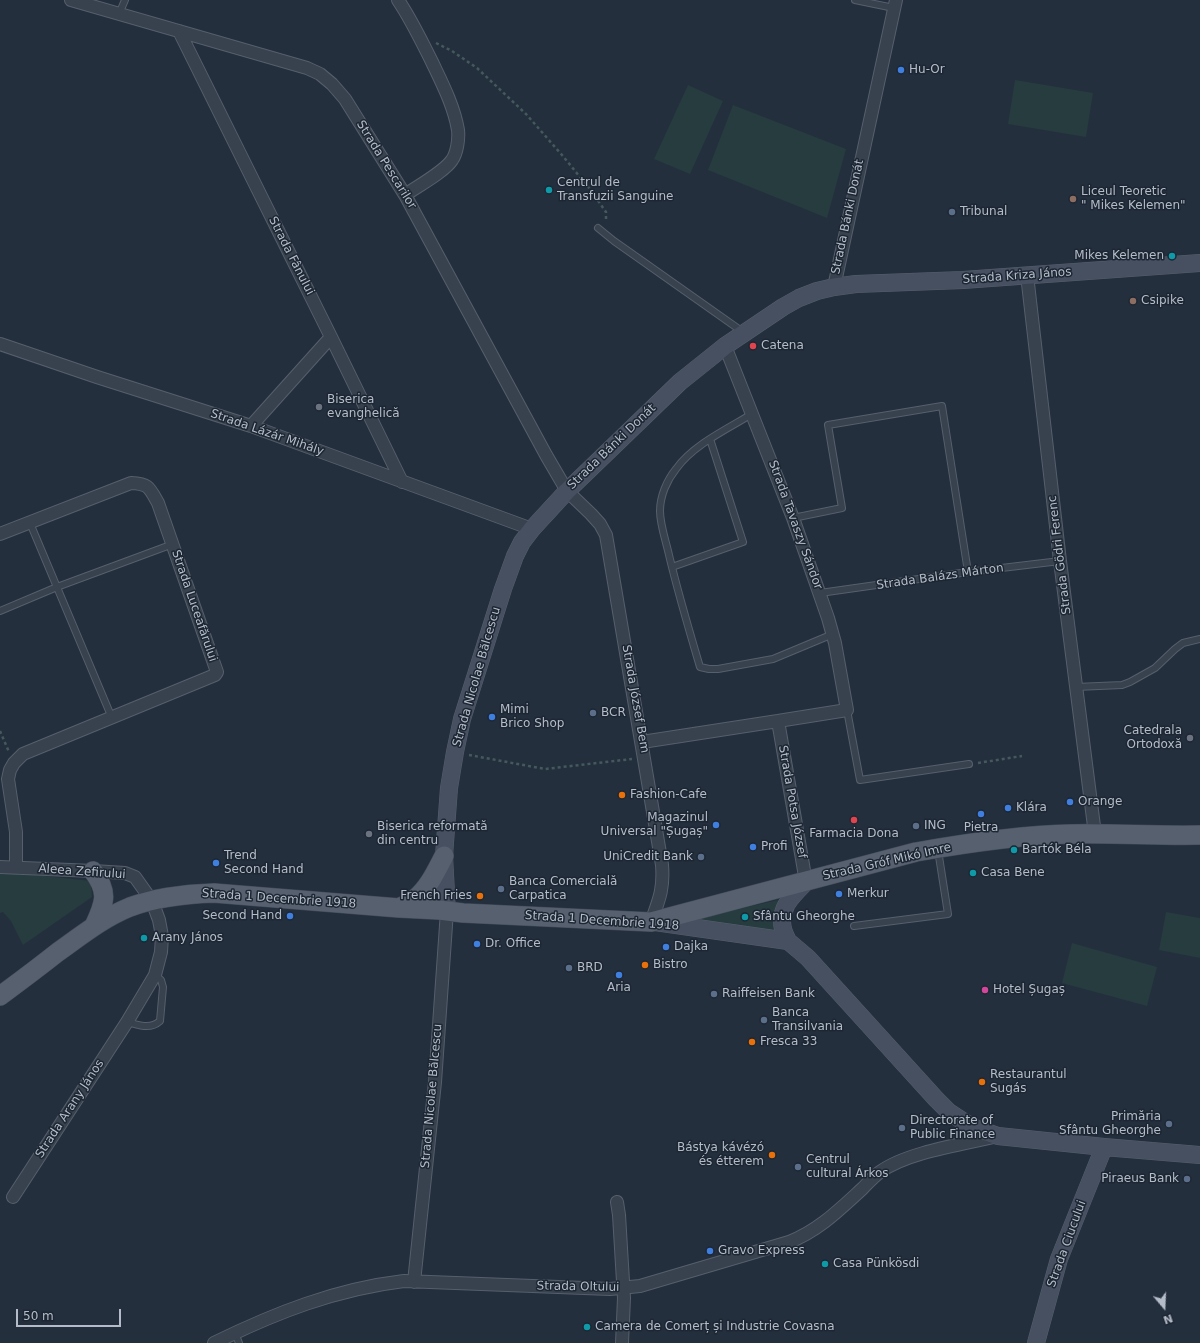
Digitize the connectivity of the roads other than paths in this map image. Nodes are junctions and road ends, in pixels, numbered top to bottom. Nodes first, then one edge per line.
1 (71, 0) edge
2 (125, 0) edge
3 (398, 0) edge
4 (855, 0) edge
5 (895, 4) edge
6 (408, 6) edge
7 (119, 14) junction
8 (178, 32) junction
9 (405, 195) junction
10 (598, 228) dead end
11 (1200, 263) edge
12 (1027, 275) junction
13 (834, 287) junction
14 (744, 333) junction
15 (331, 337) junction
16 (0, 344) edge
17 (725, 346) junction
18 (753, 414) junction
19 (251, 426) junction
20 (710, 439) junction
21 (402, 482) junction
22 (567, 491) junction
23 (793, 518) junction
24 (30, 523) junction
25 (532, 529) junction
26 (0, 534) edge
27 (173, 544) junction
28 (1060, 561) junction
29 (672, 567) junction
30 (968, 572) junction
31 (57, 587) junction
32 (820, 593) junction
33 (0, 611) edge
34 (833, 634) junction
35 (1200, 639) edge
36 (1076, 687) junction
37 (848, 710) junction
38 (112, 718) junction
39 (778, 721) junction
40 (642, 742) junction
41 (969, 764) road end
42 (5, 790) edge
43 (1095, 834) junction
44 (1200, 835) edge
45 (938, 848) junction
46 (444, 856) junction
47 (0, 867) edge
48 (16, 867) junction
49 (93, 871) junction
50 (806, 882) junction
51 (152, 901) junction
52 (399, 908) junction
53 (447, 911) junction
54 (651, 922) junction
55 (94, 926) junction
56 (854, 926) dead end
57 (788, 941) junction
58 (155, 975) junction
59 (0, 996) edge
60 (127, 1022) junction
61 (998, 1136) junction
62 (1104, 1148) junction
63 (1200, 1155) edge
64 (13, 1197) dead end
65 (617, 1202) dead end
66 (414, 1282) junction
67 (624, 1288) junction
68 (237, 1338) edge
69 (214, 1343) edge
70 (622, 1343) edge
71 (1036, 1343) edge

1 - 7 street, Strada Pescarilor
2 - 7 lane
3 - 6 street
4 - 5 lane
5 - 13 street, Strada Bánki Donát
6 - 9 street
7 - 8 street, Strada Pescarilor
8 - 9 street, Strada Pescarilor
8 - 15 street, Strada Fânului
9 - 22 street, Strada Pescarilor
10 - 14 lane
11 - 12 street, Strada Kriza János
12 - 13 street, Strada Kriza János
12 - 28 street, Strada Gödri Ferenc
13 - 14 street, Strada Bánki Donát
14 - 17 street, Strada Bánki Donát
15 - 19 street
15 - 21 street, Strada Fânului
16 - 19 street, Strada Lázár Mihály
17 - 18 street, Strada Tavaszy Sándor
17 - 22 street, Strada Bánki Donát
18 - 20 lane
18 - 23 street, Strada Tavaszy Sándor
19 - 21 street, Strada Lázár Mihály
20 - 29 lane
20 - 29 lane
21 - 25 street, Strada Lázár Mihály
22 - 25 street, Strada Bánki Donát
22 - 40 street, Strada József Bem
23 - 30 lane
23 - 32 street, Strada Tavaszy Sándor
24 - 26 street, Strada Luceafărului
24 - 27 street, Strada Luceafărului
24 - 31 lane
25 - 46 street, Strada Nicolae Bălcescu
27 - 31 lane, Strada Luceafărului
27 - 38 street, Strada Luceafărului
28 - 30 lane, Strada Balázs Márton
28 - 36 street, Strada Gödri Ferenc
29 - 34 lane
30 - 32 lane, Strada Balázs Márton
31 - 33 lane, Strada Luceafărului
31 - 38 lane
32 - 34 street, Strada Tavaszy Sándor
34 - 37 street, Strada Tavaszy Sándor
35 - 36 lane
36 - 43 street, Strada Gödri Ferenc
37 - 39 street
37 - 41 lane
38 - 42 street, Strada Luceafărului
39 - 40 street
39 - 50 street, Strada Potsa József
40 - 54 street, Strada József Bem
42 - 48 street
43 - 44 main road, Strada Gróf Mikó Imre
43 - 45 main road, Strada Gróf Mikó Imre
45 - 50 main road, Strada Gróf Mikó Imre
45 - 56 lane
46 - 52 main road
46 - 53 street, Strada Nicolae Bălcescu
47 - 48 street, Aleea Zefirului
48 - 49 street, Aleea Zefirului
49 - 51 street, Aleea Zefirului
49 - 55 main road
50 - 54 main road, Strada Gróf Mikó Imre
50 - 57 street
51 - 52 main road, Strada 1 Decembrie 1918
51 - 55 main road, Strada 1 Decembrie 1918
51 - 58 street, Strada Arany János
52 - 53 main road, Strada 1 Decembrie 1918
53 - 54 main road, Strada 1 Decembrie 1918
53 - 66 street, Strada Nicolae Bălcescu
54 - 57 street, Strada 1 Decembrie 1918
55 - 59 main road, Strada 1 Decembrie 1918
57 - 61 street
58 - 60 street, Strada Arany János
58 - 60 lane
60 - 64 street, Strada Arany János
61 - 62 street
61 - 67 street, Strada Oltului
62 - 63 street
62 - 71 street, Strada Ciucului
65 - 67 street
66 - 67 street, Strada Oltului
66 - 68 street, Strada Oltului
67 - 70 street
68 - 69 street, Strada Oltului

